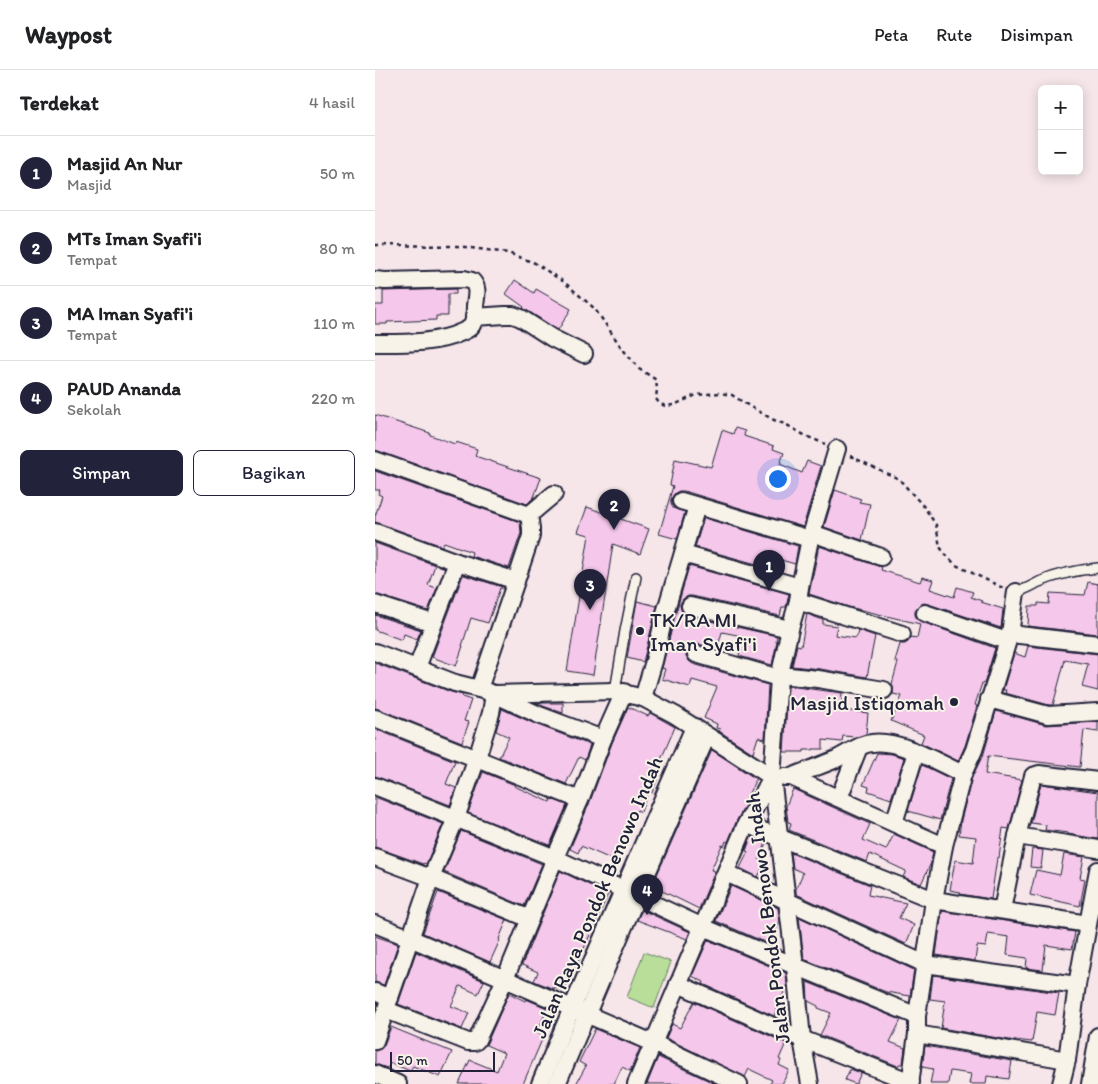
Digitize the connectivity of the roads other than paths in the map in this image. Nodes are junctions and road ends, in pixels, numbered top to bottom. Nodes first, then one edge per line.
1 (375, 280) edge
2 (474, 317) junction
3 (375, 343) edge
4 (584, 354) dead end
5 (836, 452) road end
6 (375, 460) edge
7 (554, 494) dead end
8 (529, 515) junction
9 (375, 532) edge
10 (811, 536) junction
11 (683, 554) junction
12 (881, 557) dead end
13 (457, 562) junction
14 (1098, 568) edge
15 (636, 577) dead end
16 (516, 582) junction
17 (799, 594) junction
18 (1015, 600) joint
19 (375, 604) edge
20 (690, 606) dead end
21 (925, 613) dead end
22 (433, 623) junction
23 (790, 629) junction
24 (902, 634) dead end
25 (1009, 638) junction
26 (1098, 644) edge
27 (375, 652) edge
28 (696, 654) dead end
29 (417, 668) junction
30 (780, 677) junction
31 (884, 690) dead end
32 (619, 691) junction
33 (487, 692) junction
34 (643, 698) junction
35 (989, 699) junction
36 (1098, 712) edge
37 (375, 718) edge
38 (701, 731) junction
39 (603, 740) junction
40 (859, 747) junction
41 (916, 752) junction
42 (477, 758) junction
43 (963, 774) junction
44 (772, 777) junction
45 (791, 777) junction
46 (1098, 781) edge
47 (375, 786) edge
48 (839, 798) junction
49 (580, 800) junction
50 (456, 818) junction
51 (894, 823) junction
52 (746, 824) junction
53 (1017, 836) junction
54 (780, 838) junction
55 (944, 846) junction
56 (1098, 849) edge
57 (375, 857) edge
58 (555, 858) junction
59 (1098, 870) edge
60 (726, 873) junction
61 (431, 878) junction
62 (630, 893) junction
63 (787, 900) junction
64 (934, 900) junction
65 (1002, 910) junction
66 (530, 919) junction
67 (375, 924) edge
68 (1088, 924) junction
69 (703, 927) junction
70 (410, 938) junction
71 (925, 964) junction
72 (795, 966) junction
73 (505, 979) junction
74 (677, 984) junction
75 (1077, 985) junction
76 (375, 992) edge
77 (388, 1004) junction
78 (579, 1011) junction
79 (917, 1016) junction
80 (917, 1034) junction
81 (1098, 1036) edge
82 (802, 1039) junction
83 (375, 1041) edge
84 (653, 1043) junction
85 (1067, 1060) junction
86 (375, 1074) edge
87 (709, 1078) edge
88 (1093, 1080) edge
89 (910, 1083) edge
90 (396, 1084) edge
91 (540, 1084) edge
92 (557, 1084) edge
93 (636, 1084) edge
94 (739, 1084) edge
95 (810, 1084) edge
96 (1061, 1084) edge

1 - 2 street
2 - 3 street
2 - 4 street
5 - 10 street
6 - 8 street
7 - 8 street
8 - 16 street
9 - 13 street
10 - 11 street
10 - 12 street
10 - 17 street
11 - 17 street
11 - 34 street
13 - 16 street
13 - 22 street
14 - 18 lane
15 - 32 lane
16 - 33 street
17 - 23 street
17 - 24 street
18 - 25 street
19 - 22 street
20 - 23 street
21 - 25 street
22 - 29 street
23 - 30 street
25 - 26 street
25 - 35 street
27 - 29 street
28 - 30 street
29 - 33 street
30 - 31 street
30 - 44 street
32 - 33 street, Jalan Pondok Benowo Indah
32 - 34 street, Jalan Pondok Benowo Indah
32 - 39 street
33 - 39 street
33 - 42 street
34 - 38 street, Jalan Pondok Benowo Indah
35 - 36 street
35 - 43 street
37 - 42 street
38 - 44 street, Jalan Pondok Benowo Indah
38 - 62 street, Jalan Raya Pondok Benowo Indah
39 - 49 street
40 - 41 street, Jalan Pondok Benowo Indah
40 - 45 street, Jalan Pondok Benowo Indah
40 - 48 street
41 - 43 street, Jalan Pondok Benowo Indah
41 - 51 street
42 - 49 street
42 - 50 street
43 - 55 street
44 - 45 street
44 - 52 street
44 - 54 street, Jalan Pondok Benowo Indah
45 - 48 street
46 - 53 street
47 - 50 street
48 - 51 street
49 - 58 street
50 - 58 street
50 - 61 street
51 - 55 street
52 - 54 street
52 - 60 street
53 - 56 street
53 - 65 street
54 - 63 street, Jalan Pondok Benowo Indah
54 - 64 street
55 - 64 street
57 - 61 street
58 - 62 street
58 - 66 street
59 - 68 street
60 - 63 street
60 - 69 street
61 - 66 street
61 - 70 street
62 - 69 street
62 - 78 street, Jalan Raya Pondok Benowo Indah
63 - 71 street
63 - 72 street, Jalan Pondok Benowo Indah
64 - 65 street
64 - 71 street
65 - 68 street
66 - 73 street
67 - 70 street
68 - 75 street
69 - 72 street
69 - 74 street
70 - 73 street
70 - 77 street
71 - 75 street
71 - 79 street
72 - 79 street
72 - 82 street, Jalan Pondok Benowo Indah
73 - 77 street
73 - 78 street
74 - 82 street
74 - 84 street
75 - 85 street
76 - 77 street
77 - 83 street
78 - 84 street
78 - 91 street, Jalan Raya Pondok Benowo Indah
78 - 92 street, Jalan Raya Pondok Benowo Indah
79 - 80 street
80 - 85 street
80 - 89 street
81 - 88 street
82 - 89 street
82 - 95 street, Jalan Pondok Benowo Indah
84 - 87 street
84 - 93 street
85 - 96 street
86 - 90 street
87 - 94 street

